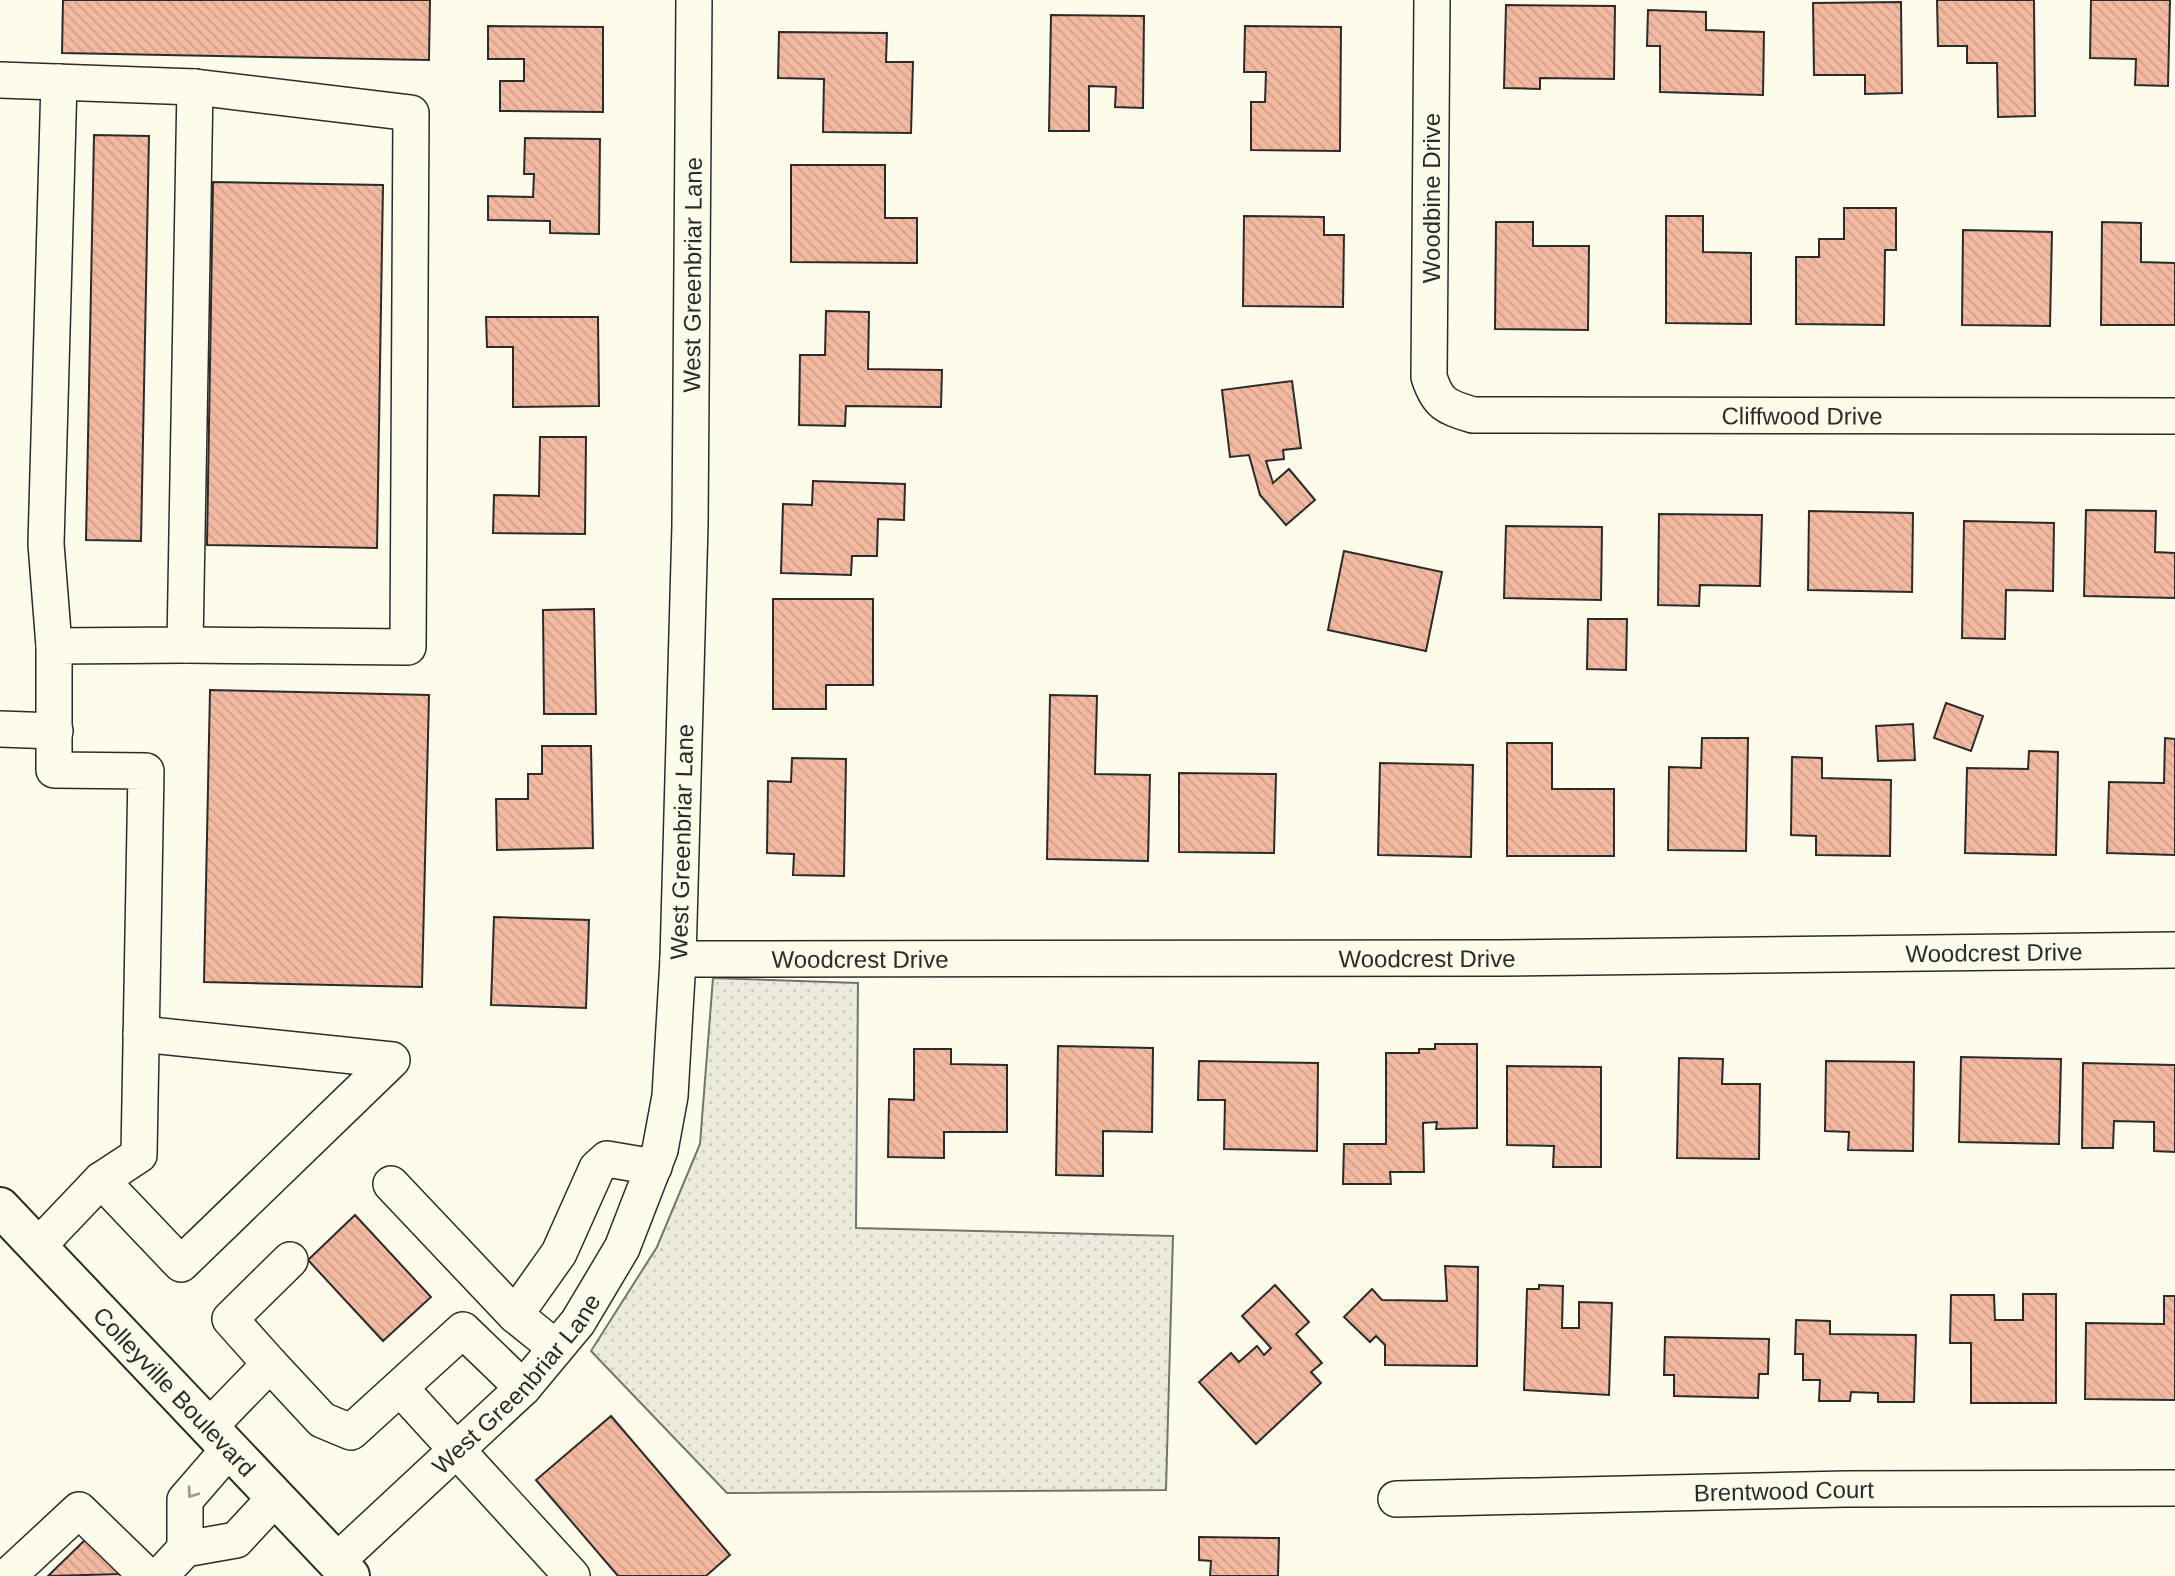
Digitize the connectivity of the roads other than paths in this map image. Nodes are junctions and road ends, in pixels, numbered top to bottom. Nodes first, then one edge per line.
1 (694, 0) edge
2 (1432, 0) edge
3 (0, 80) edge
4 (59, 82) junction
5 (195, 87) junction
6 (1435, 395) joint
7 (2175, 416) edge
8 (185, 645) junction
9 (54, 646) junction
10 (0, 729) edge
11 (55, 731) junction
12 (2175, 950) edge
13 (678, 959) junction
14 (141, 1034) junction
15 (654, 1167) junction
16 (101, 1180) junction
17 (391, 1184) dead end
18 (0, 1207) edge
19 (39, 1245) junction
20 (290, 1260) dead end
21 (515, 1315) junction
22 (556, 1348) junction
23 (270, 1364) junction
24 (400, 1388) junction
25 (523, 1388) junction
26 (219, 1437) junction
27 (454, 1449) junction
28 (2175, 1488) edge
29 (276, 1497) junction
30 (1396, 1499) dead end
31 (185, 1549) junction
32 (343, 1569) edge
33 (8, 1576) edge
34 (147, 1576) edge
35 (160, 1576) edge
36 (572, 1576) edge

1 - 13 street, West Greenbriar Lane
2 - 6 street, Woodbine Drive
3 - 4 street
4 - 5 street
4 - 9 street
5 - 8 street
5 - 8 street
6 - 7 street, Cliffwood Drive
8 - 9 street
9 - 11 street
10 - 11 street
11 - 14 street
12 - 13 street, Woodcrest Drive
13 - 15 street, West Greenbriar Lane
14 - 16 street
14 - 16 street
15 - 21 street
15 - 22 street, West Greenbriar Lane
16 - 19 street
17 - 21 street
18 - 19 main road, Colleyville Boulevard
19 - 26 main road, Colleyville Boulevard
20 - 23 street
21 - 22 street
22 - 25 street, West Greenbriar Lane
23 - 24 street
23 - 26 street
24 - 25 street
24 - 27 street
25 - 27 street, West Greenbriar Lane
26 - 29 main road, Colleyville Boulevard
26 -> 31 street
27 - 32 street, West Greenbriar Lane
27 - 36 street
28 - 30 street, Brentwood Court
29 - 31 street
29 - 32 main road, Colleyville Boulevard
31 - 35 street
33 - 34 street

